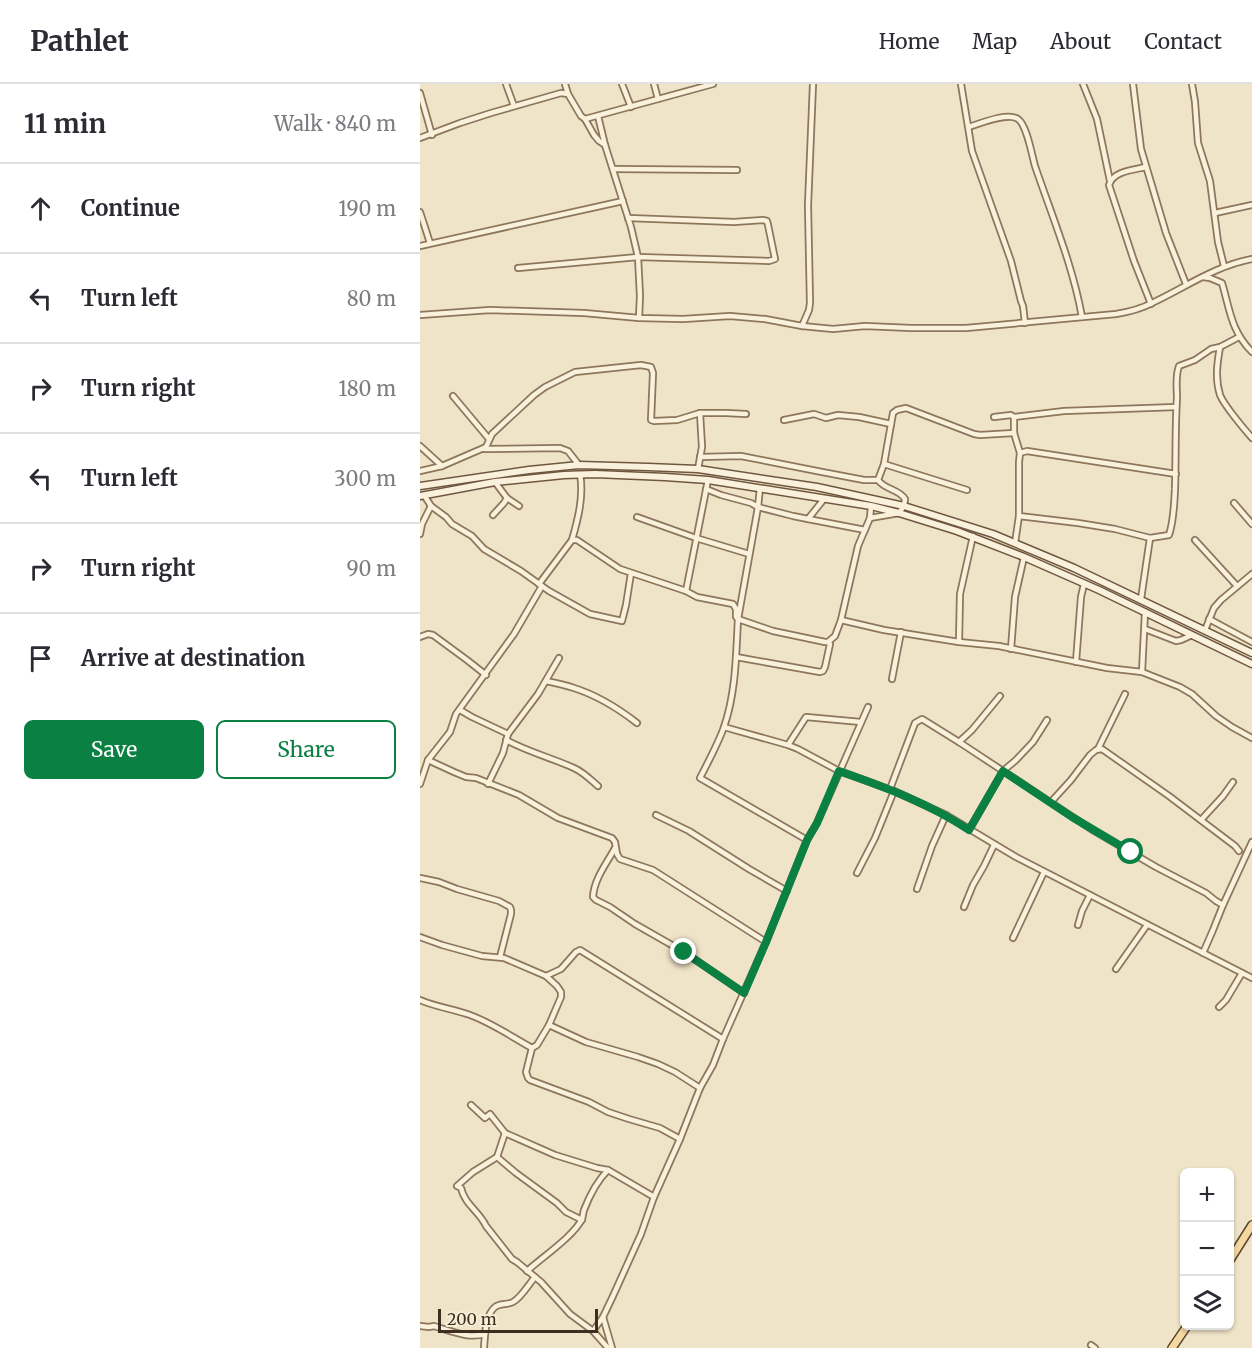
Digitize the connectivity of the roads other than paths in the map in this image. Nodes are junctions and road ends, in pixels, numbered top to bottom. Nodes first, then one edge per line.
1 (506, 84) edge
2 (622, 84) edge
3 (654, 84) edge
4 (713, 84) edge
5 (813, 84) edge
6 (961, 84) edge
7 (1083, 84) edge
8 (1133, 84) edge
9 (1192, 84) edge
10 (565, 85) edge
11 (420, 93) edge
12 (561, 93) junction
13 (568, 94) junction
14 (658, 99) junction
15 (514, 106) junction
16 (631, 108) junction
17 (598, 116) junction
18 (585, 119) junction
19 (969, 127) junction
20 (432, 135) junction
21 (420, 138) edge
22 (605, 145) junction
23 (1146, 167) junction
24 (613, 169) junction
25 (737, 170) dead end
26 (1110, 181) junction
27 (623, 201) junction
28 (1252, 205) edge
29 (420, 212) edge
30 (1215, 213) junction
31 (628, 218) junction
32 (430, 243) junction
33 (420, 246) edge
34 (638, 257) junction
35 (1252, 259) edge
36 (1224, 266) junction
37 (518, 268) dead end
38 (1202, 276) junction
39 (1186, 284) junction
40 (1150, 304) junction
41 (420, 315) edge
42 (1082, 317) junction
43 (639, 318) junction
44 (1025, 323) junction
45 (802, 326) junction
46 (1239, 337) junction
47 (1220, 347) junction
48 (1252, 352) edge
49 (453, 396) dead end
50 (1176, 407) junction
51 (700, 413) junction
52 (746, 414) dead end
53 (994, 417) dead end
54 (1014, 417) junction
55 (784, 420) dead end
56 (891, 424) junction
57 (1014, 433) junction
58 (1252, 438) edge
59 (489, 439) junction
60 (420, 446) edge
61 (484, 449) junction
62 (1020, 453) junction
63 (700, 457) junction
64 (884, 464) junction
65 (579, 465) junction
66 (442, 466) junction
67 (698, 469) junction
68 (420, 471) edge
69 (580, 474) junction
70 (1176, 474) junction
71 (708, 480) junction
72 (878, 480) junction
73 (495, 482) junction
74 (420, 486) edge
75 (760, 488) junction
76 (706, 489) junction
77 (967, 490) dead end
78 (422, 495) edge
79 (507, 498) junction
80 (824, 499) junction
81 (1234, 504) dead end
82 (431, 506) junction
83 (519, 506) dead end
84 (871, 506) junction
85 (904, 506) junction
86 (758, 507) junction
87 (899, 513) junction
88 (493, 515) dead end
89 (1019, 516) junction
90 (637, 517) dead end
91 (870, 518) junction
92 (808, 519) junction
93 (1252, 524) edge
94 (865, 530) junction
95 (420, 534) edge
96 (973, 537) junction
97 (696, 538) junction
98 (1150, 538) junction
99 (572, 540) junction
100 (1195, 540) dead end
101 (1015, 543) junction
102 (749, 554) junction
103 (1024, 556) junction
104 (631, 573) junction
105 (1252, 574) edge
106 (539, 584) junction
107 (1084, 584) junction
108 (1237, 586) junction
109 (686, 591) junction
110 (1141, 599) junction
111 (1145, 612) junction
112 (738, 619) junction
113 (841, 620) junction
114 (1209, 620) junction
115 (1145, 629) junction
116 (1205, 630) junction
117 (901, 632) junction
118 (1192, 635) junction
119 (420, 637) edge
120 (828, 642) junction
121 (959, 642) junction
122 (1252, 642) edge
123 (1011, 649) junction
124 (1252, 653) edge
125 (736, 657) junction
126 (559, 658) dead end
127 (1076, 662) junction
128 (1252, 664) edge
129 (1142, 672) junction
130 (486, 675) junction
131 (892, 678) dead end
132 (546, 681) junction
133 (1125, 694) dead end
134 (1000, 696) dead end
135 (868, 707) dead end
136 (460, 710) junction
137 (1047, 720) dead end
138 (861, 722) junction
139 (637, 723) dead end
140 (724, 727) junction
141 (508, 734) junction
142 (1251, 737) edge
143 (506, 740) junction
144 (959, 742) junction
145 (788, 745) junction
146 (1098, 749) junction
147 (428, 760) junction
148 (839, 771) junction
149 (1003, 771) junction
150 (1233, 782) dead end
151 (420, 784) edge
152 (488, 784) junction
153 (598, 786) dead end
154 (892, 790) junction
155 (1051, 802) junction
156 (656, 815) dead end
157 (946, 815) junction
158 (1201, 820) junction
159 (969, 830) junction
160 (807, 840) junction
161 (1252, 842) edge
162 (994, 845) junction
163 (615, 848) junction
164 (1239, 850) dead end
165 (1044, 872) junction
166 (857, 873) dead end
167 (420, 878) edge
168 (917, 889) dead end
169 (787, 891) junction
170 (1090, 895) junction
171 (1223, 905) junction
172 (964, 907) dead end
173 (1078, 925) dead end
174 (1147, 925) junction
175 (420, 937) edge
176 (1014, 938) dead end
177 (766, 942) junction
178 (1203, 953) junction
179 (500, 957) junction
180 (1116, 969) dead end
181 (1242, 973) junction
182 (546, 976) junction
183 (1252, 978) edge
184 (744, 993) junction
185 (420, 1000) edge
186 (1219, 1007) dead end
187 (549, 1025) junction
188 (723, 1039) junction
189 (532, 1048) junction
190 (700, 1088) junction
191 (471, 1105) dead end
192 (505, 1133) junction
193 (680, 1139) junction
194 (497, 1157) junction
195 (608, 1170) junction
196 (654, 1197) junction
197 (582, 1220) junction
198 (1252, 1225) edge
199 (1234, 1254) edge
200 (527, 1271) junction
201 (535, 1277) junction
202 (603, 1317) junction
203 (420, 1326) edge
204 (1184, 1330) edge
205 (592, 1331) junction
206 (485, 1334) junction
207 (484, 1348) edge
208 (610, 1348) edge
209 (1172, 1348) edge

1 - 15 street
2 - 16 street
3 - 14 street
4 - 14 street
5 - 45 street
6 - 19 street
7 - 26 street
8 - 23 street
9 - 30 street
10 - 12 street
10 - 13 street
11 - 20 street
12 - 13 street
12 - 15 street
13 - 18 street
14 - 16 street
15 - 20 street
16 - 17 street
17 - 18 street
17 - 22 street
18 - 22 street
19 - 42 street
19 - 44 street
20 - 21 street
22 - 24 street
23 - 26 street
23 - 39 street
24 - 25 street
24 - 27 street
26 - 40 street
27 - 31 street
27 - 32 street
28 - 30 street
29 - 32 street
30 - 36 street
31 - 34 street
31 - 34 street
32 - 33 street
34 - 37 street
34 - 43 street
35 - 36 street
36 - 38 street
38 - 39 street
38 - 46 street
39 - 40 street
40 - 42 street
41 - 43 street
42 - 44 street
43 - 45 street
44 - 45 street
46 - 47 street
46 - 48 street
47 - 50 street
47 - 58 street
49 - 59 street
50 - 54 street
50 - 70 street
51 - 52 street
51 - 59 street
51 - 63 street
53 - 54 street
54 - 57 street
55 - 56 street
56 - 57 street
56 - 64 street
57 - 62 street
59 - 61 street
60 - 66 street
61 - 65 street
61 - 66 street
62 - 70 street
62 - 89 street
63 - 67 street
63 - 72 street
64 - 72 street
64 - 77 street
65 - 67 main road
65 - 74 main road
66 - 68 street
67 - 85 main road
69 - 71 main road
69 - 73 main road
69 - 99 street
70 - 98 street
71 - 75 main road
71 - 76 street
72 - 85 street
73 - 78 main road
73 - 79 street
75 - 80 main road
75 - 86 street
76 - 86 street
76 - 97 street
78 - 82 street
79 - 83 street
79 - 88 street
80 - 84 main road
80 - 92 street
81 - 93 street
82 - 95 street
82 - 106 street
84 - 87 main road
84 - 91 street
85 - 87 street
85 - 101 main road
86 - 92 street
86 - 102 street
87 - 91 street
87 - 96 main road
89 - 98 street
89 - 101 street
90 - 97 street
91 - 94 street
92 - 94 street
94 - 113 street
96 - 103 main road
96 - 121 street
97 - 102 street
97 - 109 street
98 - 110 street
99 - 104 street
99 - 106 street
100 - 108 street
101 - 110 main road
102 - 112 street
103 - 107 main road
103 - 123 street
104 - 106 street
104 - 109 street
105 - 108 street
106 - 130 street
107 - 111 main road
107 - 127 street
108 - 114 street
109 - 112 street
110 - 116 main road
111 - 115 street
111 - 118 main road
112 - 120 street
112 - 125 street
113 - 117 street
113 - 120 street
114 - 116 street
114 - 122 street
115 - 118 street
115 - 129 street
116 - 124 main road
117 - 121 street
117 - 131 street
118 - 128 main road
119 - 130 street
120 - 125 street
121 - 123 street
123 - 127 street
125 - 140 street
126 - 132 street
127 - 129 street
129 - 142 street
130 - 136 street
132 - 139 street
132 - 141 street
133 - 146 street
134 - 144 street
135 - 138 street
136 - 141 street
136 - 147 street
137 - 149 street
138 - 145 street
138 - 148 street
140 - 145 street
140 - 160 street
141 - 143 street
143 - 152 street
143 - 153 street
144 - 149 street
144 - 154 street
145 - 148 street
146 - 155 street
146 - 158 street
147 - 151 street
147 - 152 street
148 - 154 street
148 - 160 street
149 - 155 street
149 - 159 street
150 - 158 street
152 - 163 street
154 - 157 street
154 - 166 street
155 - 171 street
156 - 169 street
157 - 159 street
157 - 168 street
158 - 164 street
159 - 162 street
160 - 169 street
161 - 171 street
162 - 165 street
162 - 172 street
163 - 177 street
163 - 184 street
165 - 170 street
165 - 176 street
167 - 179 street
169 - 177 street
170 - 173 street
170 - 174 street
171 - 178 street
174 - 178 street
174 - 180 street
175 - 179 street
177 - 184 street
178 - 181 street
179 - 182 street
181 - 183 street
181 - 186 street
182 - 187 street
182 - 188 street
184 - 188 street
185 - 189 street
187 - 189 street
187 - 190 street
188 - 190 street
189 - 193 street
190 - 193 street
191 - 192 street
192 - 194 street
192 - 195 street
193 - 196 street
194 - 197 street
194 - 200 street
195 - 196 street
195 - 197 street
196 - 202 street
197 - 200 street
198 - 199 main road
200 - 201 street
201 - 205 street
201 - 206 street
202 - 205 street
202 - 208 street
203 - 206 street
204 - 209 main road
205 - 208 street
206 - 207 street

